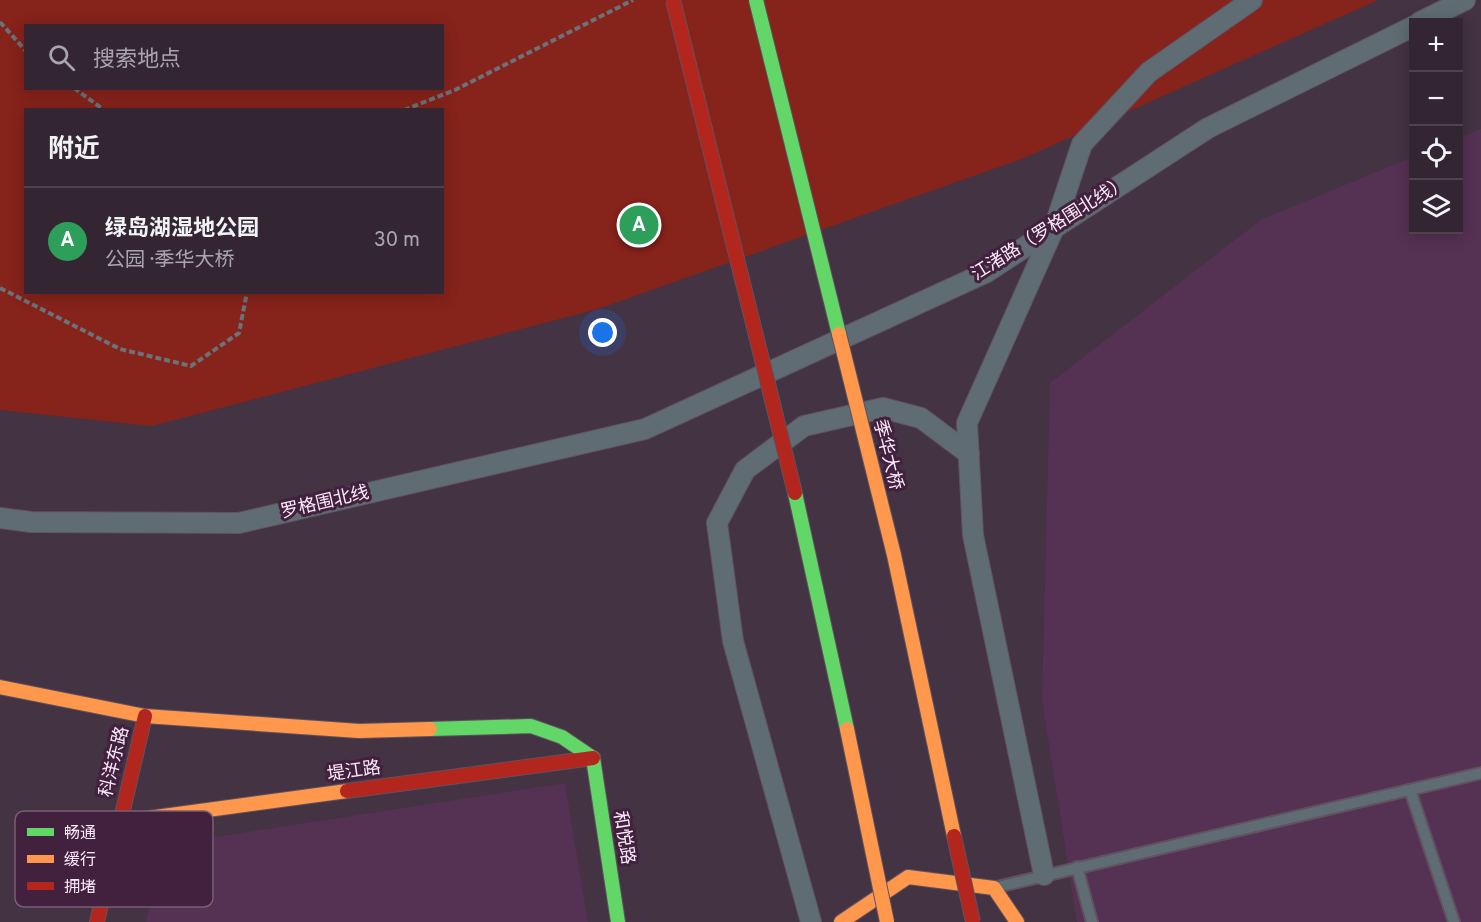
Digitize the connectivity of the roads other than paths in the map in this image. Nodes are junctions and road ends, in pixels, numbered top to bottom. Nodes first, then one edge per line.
1 (673, 0) edge
2 (756, 0) edge
3 (1251, 0) edge
4 (1465, 0) edge
5 (1428, 18) edge
6 (1409, 28) edge
7 (1054, 228) junction
8 (645, 429) joint
9 (969, 454) junction
10 (0, 518) edge
11 (0, 687) edge
12 (145, 716) junction
13 (593, 758) junction
14 (1481, 773) edge
15 (1410, 790) junction
16 (122, 811) edge
17 (200, 811) edge
18 (1077, 867) junction
19 (1044, 875) junction
20 (994, 888) junction
21 (100, 907) edge
22 (97, 922) edge
23 (618, 922) edge
24 (811, 922) edge
25 (841, 922) edge
26 (887, 922) edge
27 (974, 922) edge
28 (1017, 922) edge
29 (1092, 922) edge
30 (1454, 922) edge

1 - 26 main road, bridge
2 - 27 main road, 季华大桥, bridge
3 - 7 street
4 - 5 street
6 - 7 street, 江渚路（罗格围北线）
7 - 8 street, 江渚路（罗格围北线）
7 - 9 street
8 - 10 street, 罗格围北线
9 - 19 street
9 - 24 street
11 - 12 main road
12 - 13 main road
12 - 16 main road, 科洋东路
13 - 17 main road, 堤江路
13 - 23 main road, 和悦路
14 - 15 lane
15 - 18 lane
15 - 30 lane
18 - 19 lane
18 - 29 lane
19 - 20 lane
20 - 25 main road
20 - 28 main road
21 - 22 main road, 科洋东路

